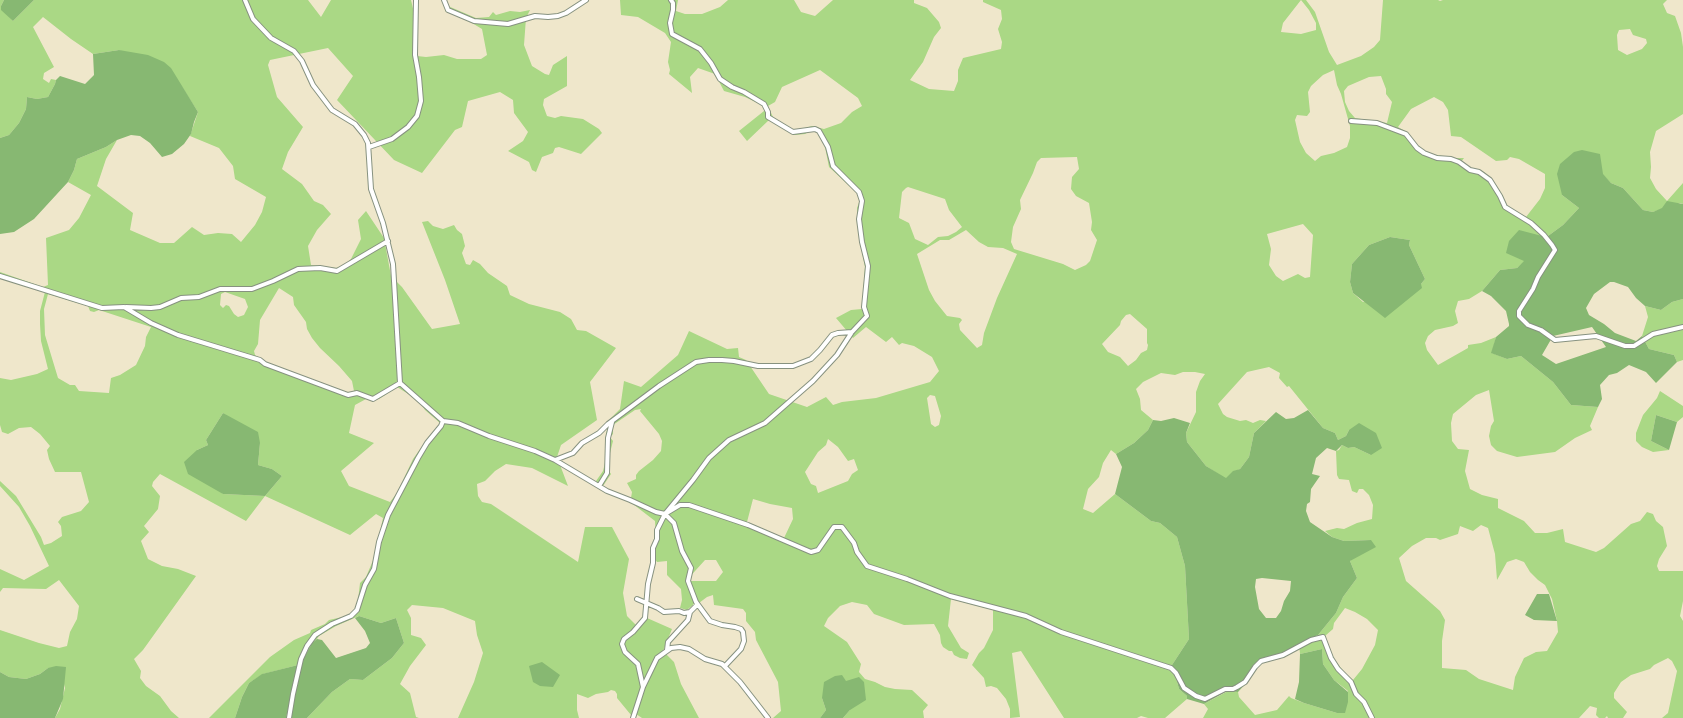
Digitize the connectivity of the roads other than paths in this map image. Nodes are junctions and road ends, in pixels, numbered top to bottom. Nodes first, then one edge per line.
1 (245, 0) edge
2 (416, 0) edge
3 (444, 0) edge
4 (586, 0) edge
5 (671, 0) edge
6 (1351, 121) dead end
7 (369, 147) junction
8 (388, 241) junction
9 (0, 276) edge
10 (124, 307) junction
11 (1683, 327) edge
12 (852, 332) junction
13 (400, 384) junction
14 (443, 421) junction
15 (613, 421) junction
16 (555, 460) junction
17 (598, 486) junction
18 (665, 514) junction
19 (637, 599) dead end
20 (646, 602) junction
21 (698, 604) junction
22 (690, 612) junction
23 (667, 650) junction
24 (725, 666) junction
25 (643, 687) junction
26 (289, 718) edge
27 (632, 718) edge
28 (768, 718) edge
29 (1372, 718) edge

1 - 7 street
2 - 7 street
3 - 4 street
5 - 12 street
6 - 11 street
7 - 8 street
8 - 10 street
8 - 13 street
9 - 10 street
10 - 13 street
12 - 15 street
12 - 18 street
13 - 14 street
14 - 16 street
14 - 26 street
15 - 16 street
15 - 17 street
16 - 17 street
17 - 18 street
18 - 20 street
18 - 21 street
18 - 29 street
19 - 20 street
20 - 22 street
20 - 25 street
21 - 22 street
21 - 24 street
22 - 23 street
23 - 24 street
23 - 25 street
24 - 28 street
25 - 27 street

